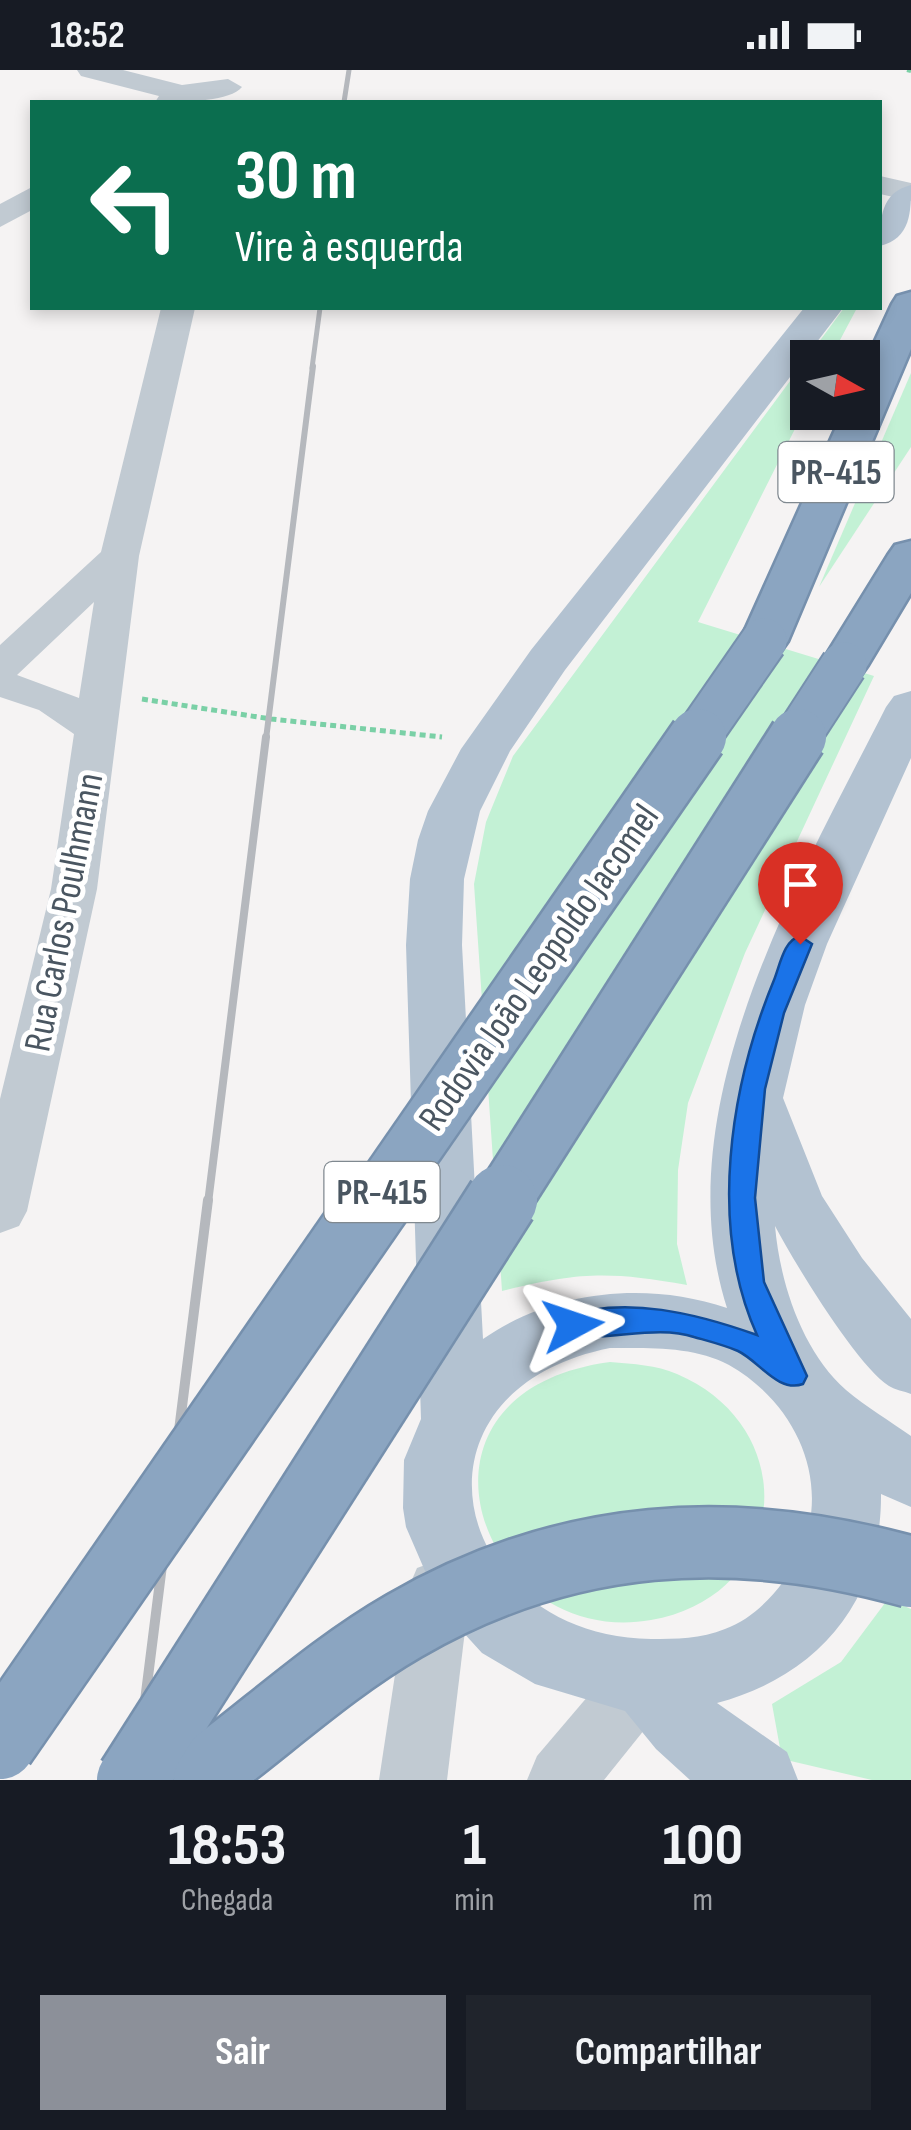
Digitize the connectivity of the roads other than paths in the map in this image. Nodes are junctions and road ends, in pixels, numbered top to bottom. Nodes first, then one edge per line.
1 (91, 70) edge
2 (228, 87) edge
3 (176, 98) edge
4 (882, 186) edge
5 (911, 194) edge
6 (30, 197) edge
7 (0, 218) edge
8 (882, 232) edge
9 (911, 304) edge
10 (178, 310) edge
11 (822, 310) edge
12 (911, 555) edge
13 (120, 556) junction
14 (0, 668) edge
15 (0, 683) edge
16 (911, 707) edge
17 (99, 711) junction
18 (752, 1089) junction
19 (0, 1211) edge
20 (911, 1365) edge
21 (807, 1393) junction
22 (453, 1414) junction
23 (911, 1476) edge
24 (446, 1546) junction
25 (911, 1572) edge
26 (646, 1677) junction
27 (0, 1744) edge
28 (132, 1780) edge
29 (209, 1780) edge
30 (414, 1780) edge
31 (561, 1780) edge
32 (759, 1780) edge

1 - 3 street
2 - 3 street
4 - 5 street
5 - 8 main road
6 - 7 street
9 - 27 highway, Rodovia João Leopoldo Jacomel / PR-415, bridge
10 - 13 street, Rua Carlos Poulhmann
11 - 22 main road
12 - 28 highway, PR-415, bridge
13 - 14 street
13 - 17 street, Rua Carlos Poulhmann
15 - 17 street, Rua Carlos Poulhmann
16 - 18 main road
17 - 19 street, Rua Carlos Poulhmann
18 - 20 main road
18 - 21 main road
21 - 22 main road
21 - 23 main road
21 - 26 main road
22 - 24 main road
24 - 26 main road
24 - 30 street
25 - 29 highway, bridge
26 - 31 street
26 - 32 main road

